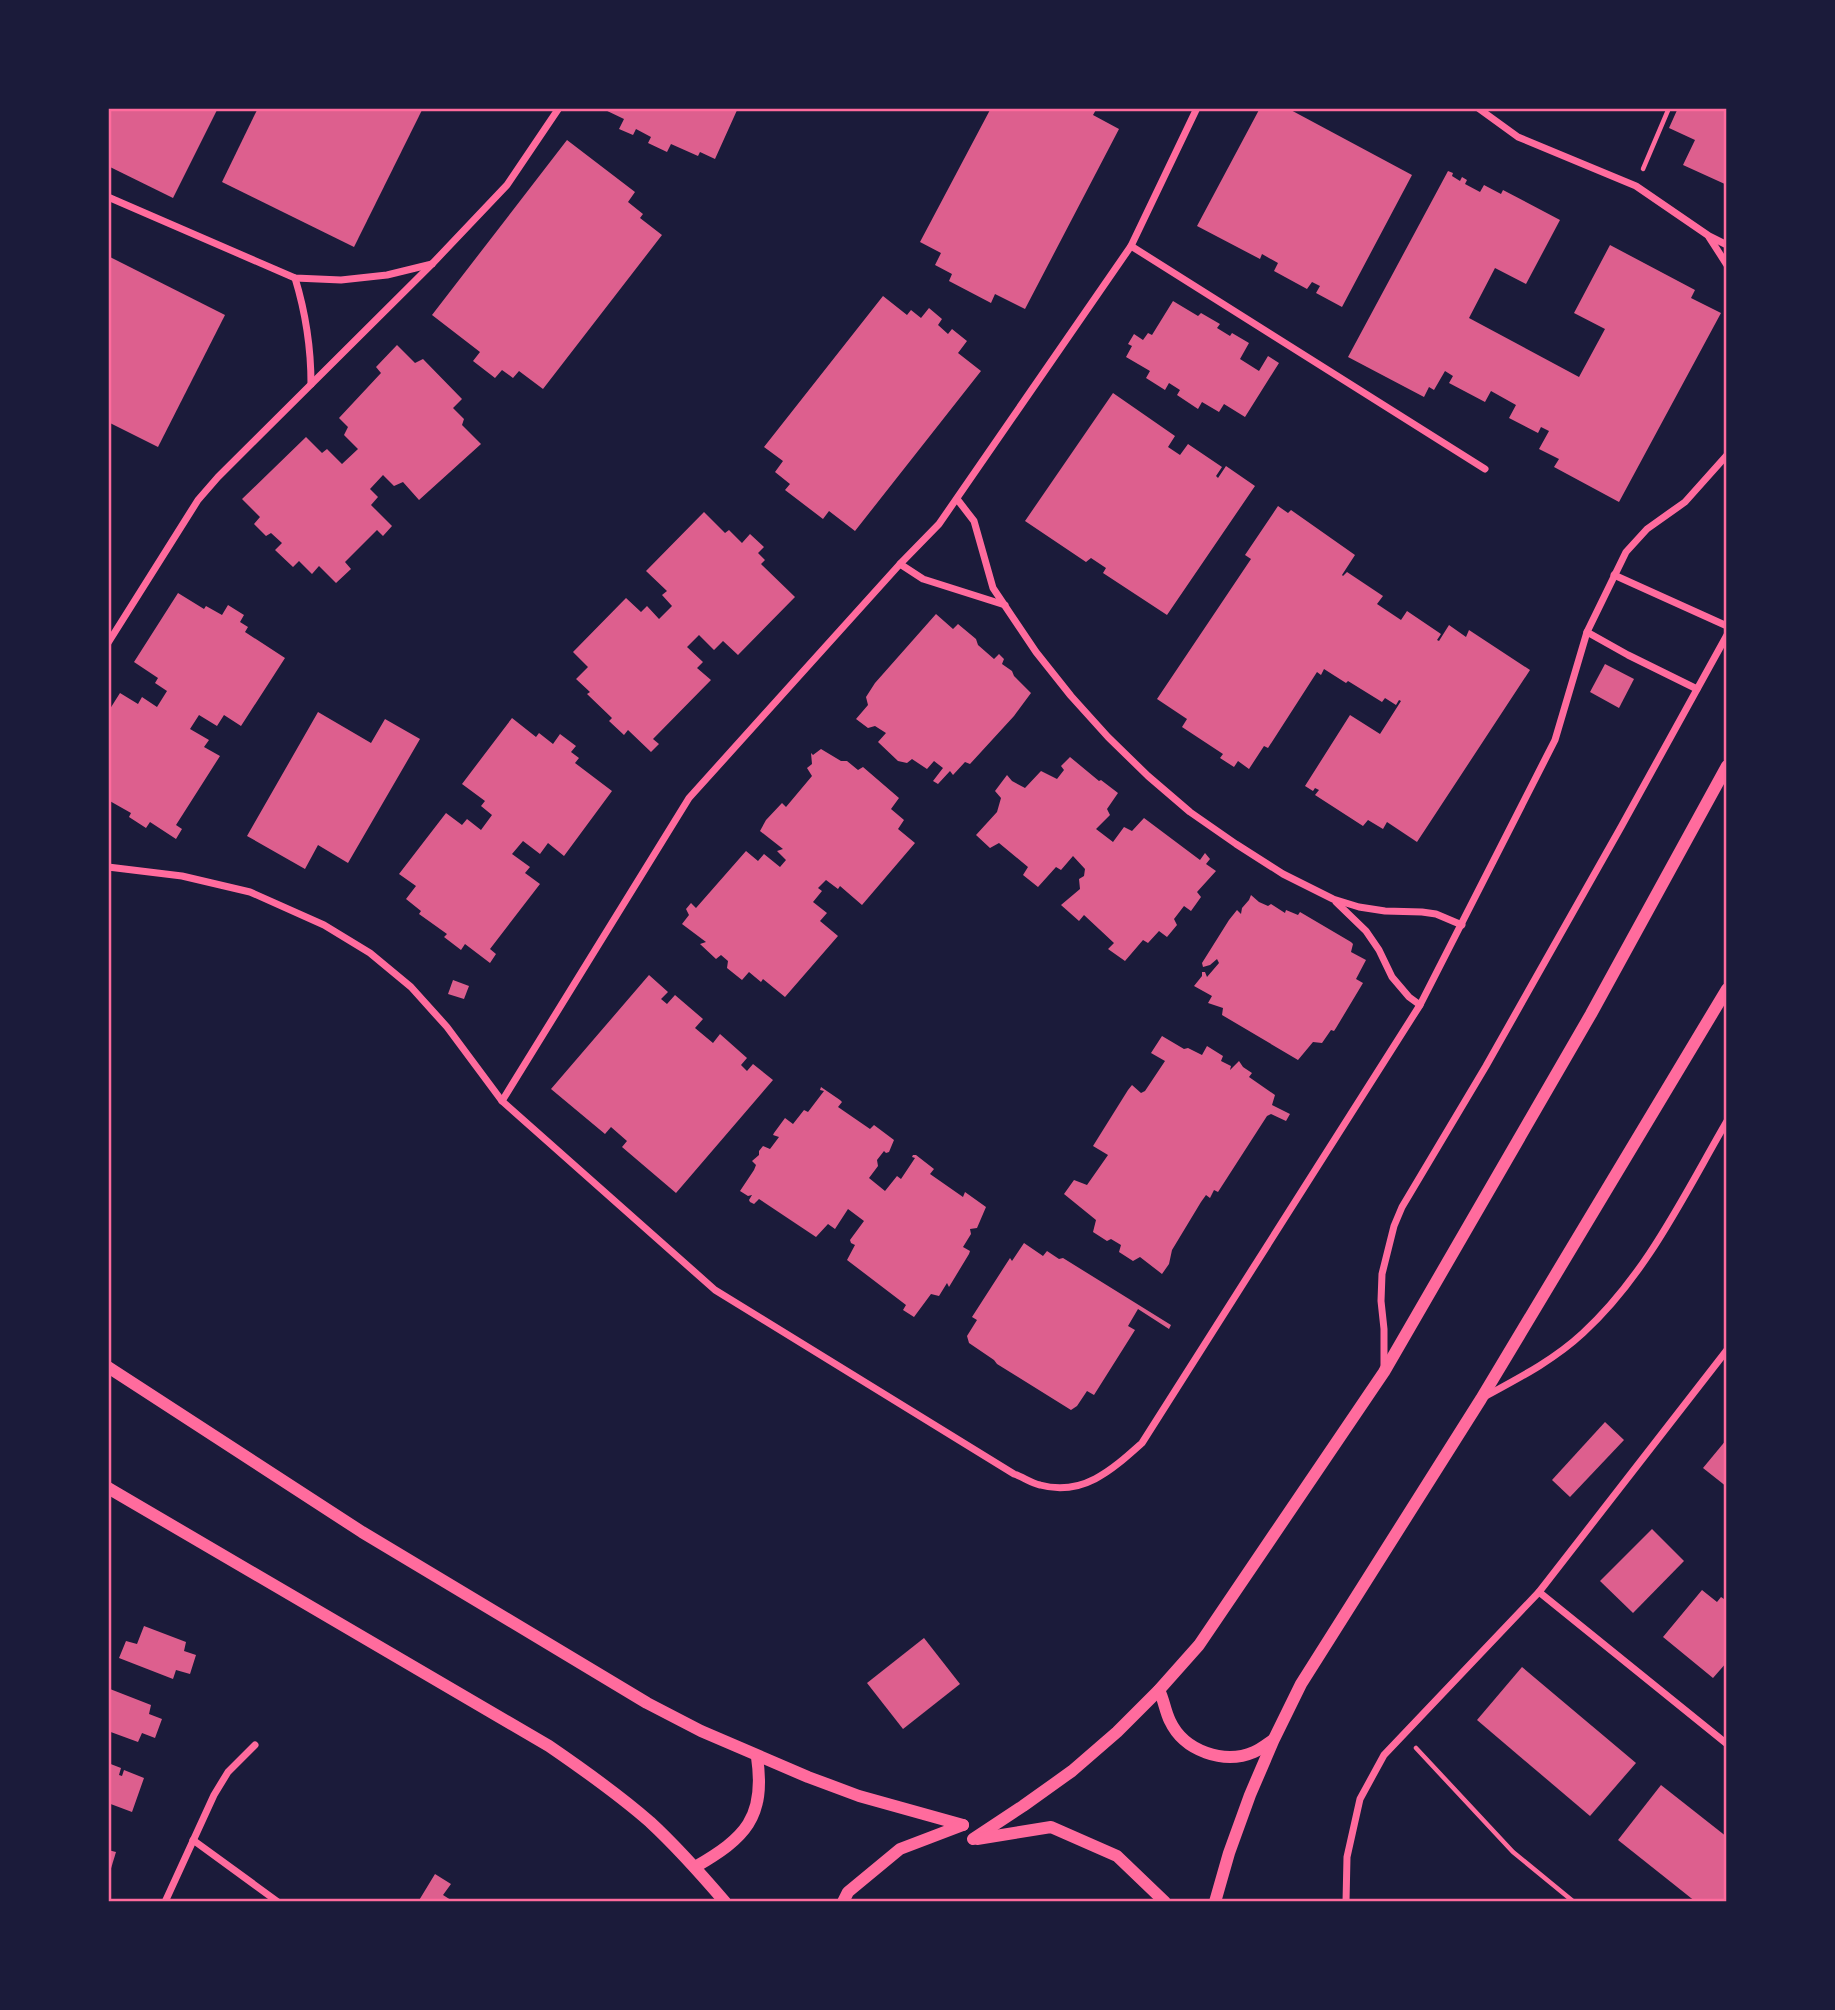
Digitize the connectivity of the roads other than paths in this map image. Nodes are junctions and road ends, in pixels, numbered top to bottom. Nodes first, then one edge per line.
1 (559, 108) edge
2 (1197, 108) edge
3 (1478, 108) edge
4 (108, 197) edge
5 (1709, 236) junction
6 (1727, 245) edge
7 (1131, 246) junction
8 (432, 264) junction
9 (1727, 265) edge
10 (295, 278) junction
11 (312, 384) junction
12 (1727, 455) edge
13 (1485, 469) dead end
14 (957, 499) junction
15 (900, 564) junction
16 (1614, 575) junction
17 (1005, 605) junction
18 (1727, 626) edge
19 (1587, 632) junction
20 (1727, 635) edge
21 (108, 643) edge
22 (1697, 689) junction
23 (1727, 766) edge
24 (108, 867) edge
25 (1333, 899) junction
26 (1462, 925) junction
27 (1727, 989) edge
28 (1420, 1005) junction
29 (502, 1101) junction
30 (1727, 1121) edge
31 (1727, 1350) edge
32 (108, 1367) edge
33 (1384, 1372) junction
34 (1481, 1399) junction
35 (108, 1488) edge
36 (1539, 1592) junction
37 (1159, 1690) junction
38 (1274, 1739) junction
39 (1727, 1744) edge
40 (255, 1745) dead end
41 (757, 1757) junction
42 (963, 1825) junction
43 (973, 1839) junction
44 (193, 1840) junction
45 (695, 1867) junction
46 (165, 1902) edge
47 (278, 1902) edge
48 (725, 1902) edge
49 (843, 1902) edge
50 (1165, 1902) edge
51 (1215, 1902) edge
52 (1346, 1902) edge

1 - 8 street
2 - 7 street
3 - 5 street
4 - 10 street
5 - 6 street
5 - 9 street
7 - 13 street
7 - 14 street
8 - 10 street
8 - 11 street
10 - 11 street
11 - 21 street
12 - 16 street
14 - 15 street
14 - 17 street
15 - 17 street
15 - 29 street
16 - 18 street
16 - 19 street
17 - 25 street
19 - 22 street
19 - 26 street
20 - 22 street
22 - 33 street
23 - 33 street
24 - 29 street
25 - 26 street
25 - 28 street
26 - 28 street
27 - 34 street
28 - 29 street
30 - 34 street
31 - 36 street
32 - 41 street
33 - 37 street
34 - 38 street
35 - 45 street
36 - 39 street
36 - 52 street
37 - 38 street
37 - 43 street
38 - 51 street
40 - 44 street
41 - 42 street
41 - 45 street
42 - 43 street
42 - 49 street
43 - 50 street
44 - 46 street
44 - 47 street
45 - 48 street

